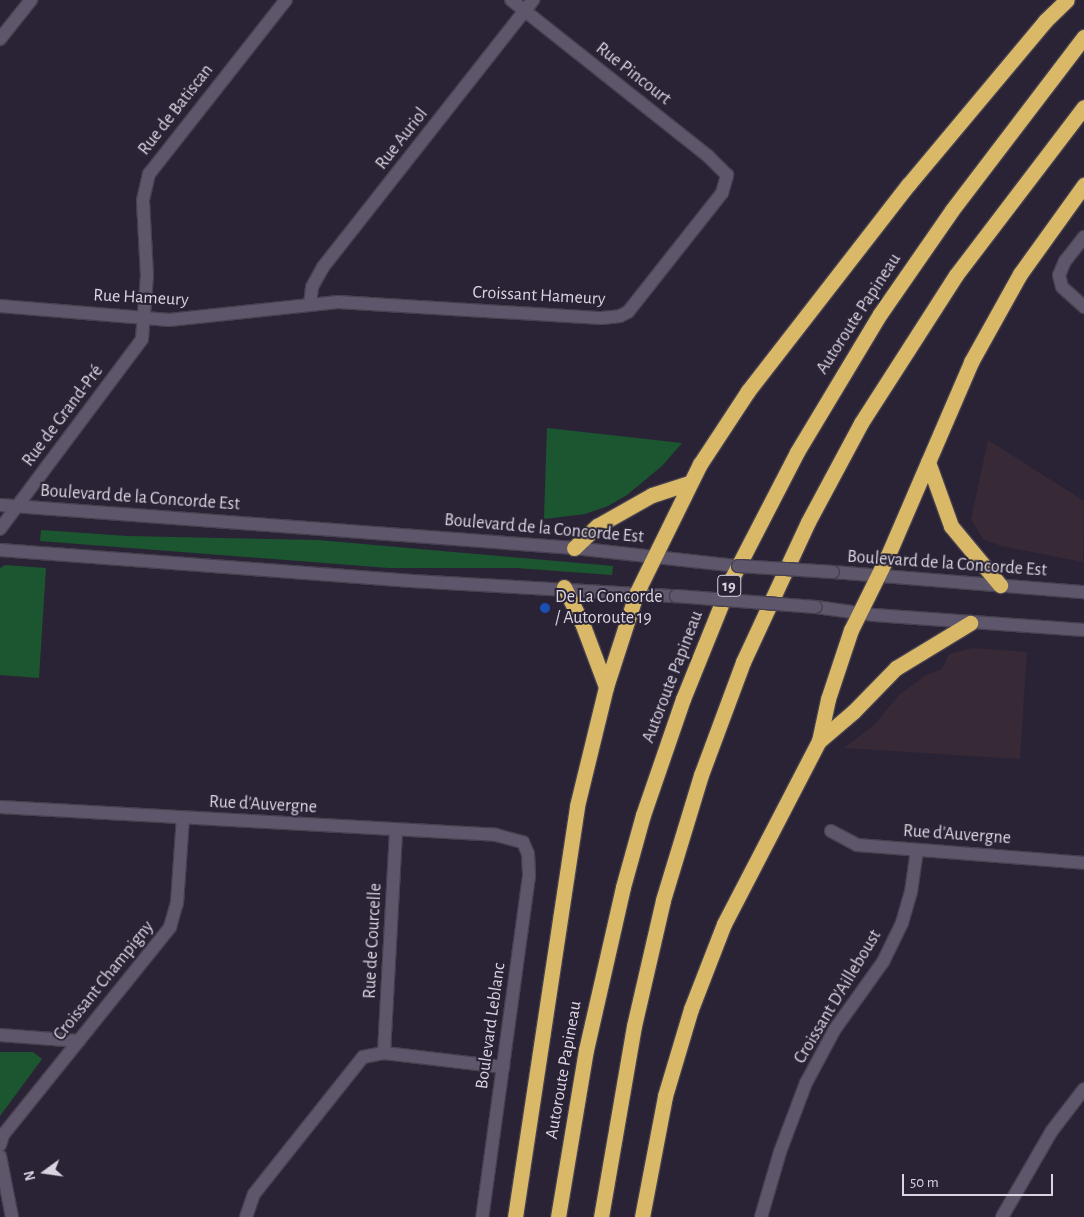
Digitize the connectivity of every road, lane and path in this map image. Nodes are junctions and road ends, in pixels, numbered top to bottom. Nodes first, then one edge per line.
1 (31, 0) edge
2 (286, 0) edge
3 (511, 0) edge
4 (533, 0) edge
5 (1067, 0) edge
6 (525, 11) junction
7 (1084, 37) edge
8 (0, 38) edge
9 (1084, 107) edge
10 (728, 179) joint
11 (1084, 185) edge
12 (1084, 237) edge
13 (310, 304) junction
14 (0, 306) edge
15 (1084, 307) edge
16 (145, 319) junction
17 (928, 462) junction
18 (690, 483) junction
19 (0, 505) edge
20 (17, 506) junction
21 (0, 529) edge
22 (574, 548) junction
23 (0, 550) edge
24 (654, 557) junction
25 (878, 576) junction
26 (1000, 585) junction
27 (564, 587) junction
28 (1084, 592) edge
29 (636, 594) junction
30 (860, 611) junction
31 (970, 623) junction
32 (1084, 630) edge
33 (606, 687) junction
34 (819, 741) junction
35 (0, 807) edge
36 (183, 818) junction
37 (396, 830) junction
38 (831, 831) dead end
39 (523, 842) joint
40 (917, 850) junction
41 (1084, 863) edge
42 (0, 1036) edge
43 (79, 1041) junction
44 (384, 1053) junction
45 (503, 1066) junction
46 (1084, 1089) edge
47 (0, 1145) edge
48 (0, 1156) edge
49 (12, 1217) edge
50 (246, 1217) edge
51 (482, 1217) edge
52 (515, 1217) edge
53 (558, 1217) edge
54 (600, 1217) edge
55 (642, 1217) edge
56 (762, 1217) edge
57 (1002, 1217) edge

1 - 8 street
2 - 16 street, Rue de Batiscan
3 - 6 street, Rue Pincourt
4 - 6 street, Rue Auriol
5 - 18 highway
6 - 10 street, Rue Pincourt
6 - 13 street, Rue Auriol
7 - 53 highway, Autoroute Papineau / 19
9 - 54 highway
10 - 13 street, Croissant Hameury
11 - 17 highway
12 - 15 street
13 - 16 street, Rue Hameury
14 - 16 street, Rue Hameury
16 - 20 street, Rue de Grand-Pré
17 - 25 highway
17 - 26 highway
18 - 22 highway
18 - 24 highway
19 - 20 street, Boulevard de la Concorde Est
20 - 21 street, Rue de Grand-Pré
20 - 22 street, Boulevard de la Concorde Est
22 - 24 street, Boulevard de la Concorde Est
23 - 27 street
24 - 25 street, Boulevard de la Concorde Est, bridge
24 - 29 highway
25 - 26 street, Boulevard de la Concorde Est
25 - 30 highway
26 - 28 street, Boulevard de la Concorde Est
27 - 29 street
27 - 33 highway
29 - 30 street, bridge
29 - 33 highway
30 - 31 street
30 - 34 highway
31 - 32 street
31 - 34 highway
33 - 52 highway
34 - 55 highway
35 - 36 street, Rue d'Auvergne
36 - 37 street, Rue d'Auvergne
36 - 43 street, Croissant Champigny
37 - 39 street, Rue d'Auvergne
37 - 44 street, Rue de Courcelle
38 - 40 street, Rue d'Auvergne
39 - 45 street, Boulevard Leblanc
40 - 41 street, Rue d'Auvergne
40 - 56 street, Croissant D'Ailleboust
42 - 43 street
43 - 47 street, Croissant Champigny
44 - 45 street
44 - 50 street
45 - 51 street, Boulevard Leblanc
46 - 57 street
48 - 49 street

